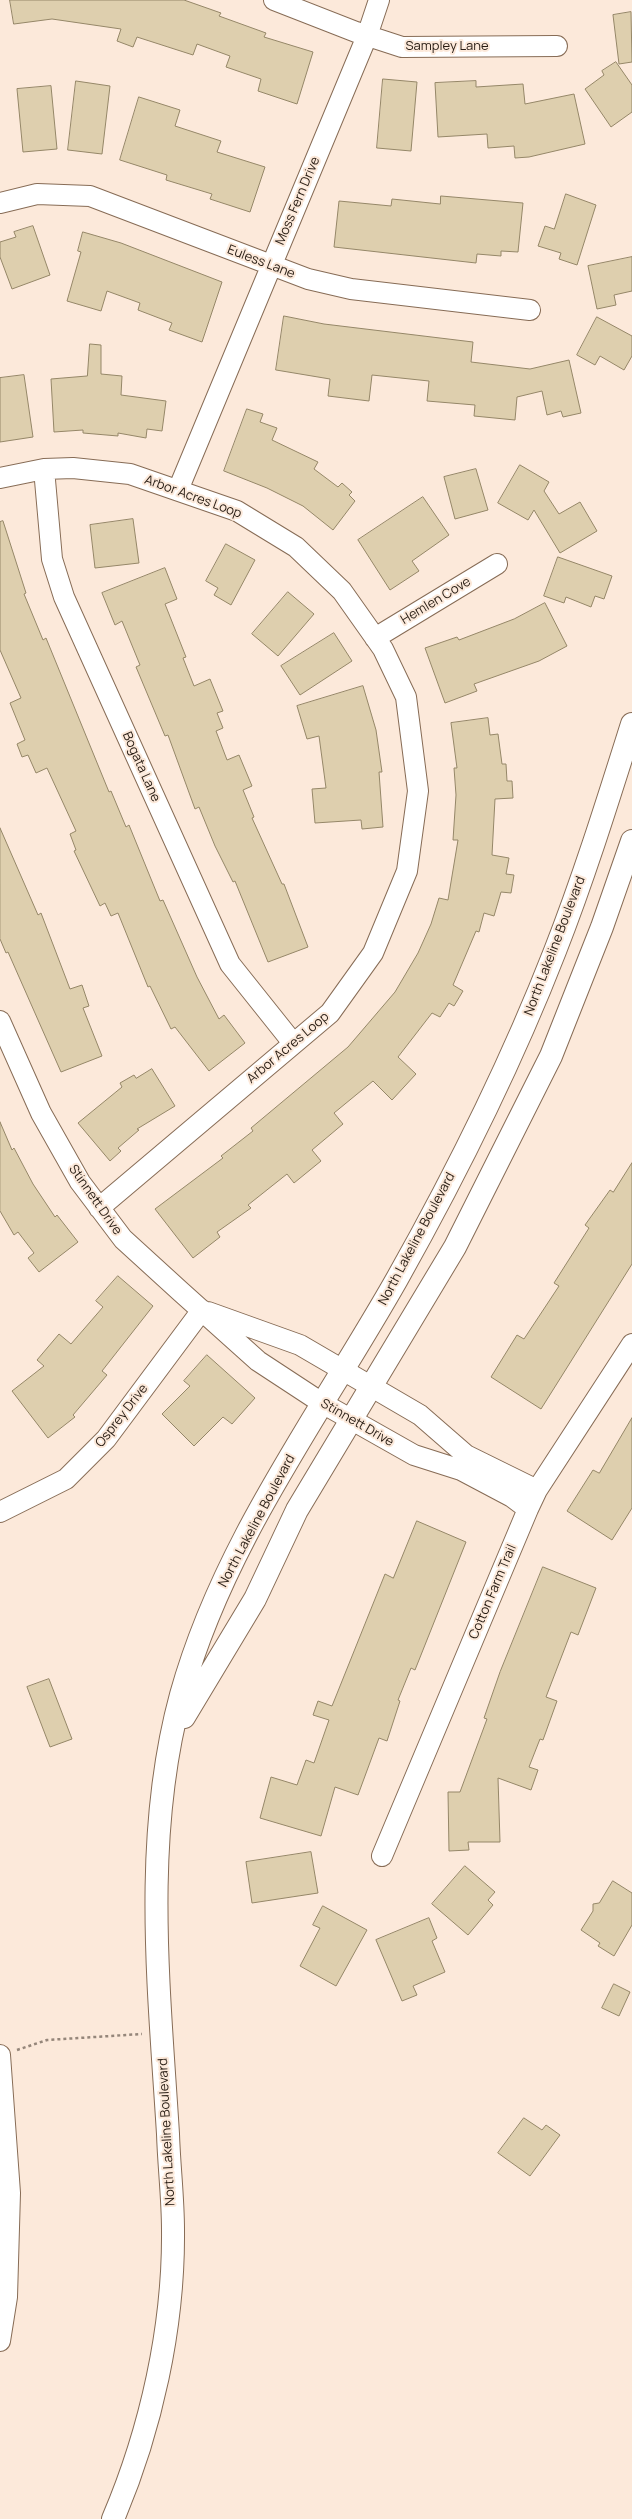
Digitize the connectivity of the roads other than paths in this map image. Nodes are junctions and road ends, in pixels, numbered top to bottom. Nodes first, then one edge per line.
1 (274, 0) edge
2 (379, 0) edge
3 (367, 36) junction
4 (557, 46) dead end
5 (0, 203) edge
6 (271, 266) junction
7 (530, 310) dead end
8 (44, 469) junction
9 (0, 478) edge
10 (178, 490) junction
11 (497, 564) dead end
12 (375, 638) junction
13 (632, 724) edge
14 (632, 841) edge
15 (0, 1021) edge
16 (293, 1043) junction
17 (100, 1208) junction
18 (202, 1310) junction
19 (632, 1344) edge
20 (342, 1370) junction
21 (373, 1386) junction
22 (322, 1403) junction
23 (350, 1420) junction
24 (537, 1490) junction
25 (528, 1509) junction
26 (0, 1512) edge
27 (172, 1738) junction
28 (382, 1856) dead end
29 (0, 2055) edge
30 (2, 2313) edge
31 (0, 2341) edge
32 (113, 2519) edge

1 - 3 street, Sampley Lane
2 - 3 street, Moss Fern Drive
3 - 4 street, Sampley Lane
3 - 6 street, Moss Fern Drive
5 - 6 street, Euless Lane
6 - 7 street, Euless Lane
6 - 10 street, Moss Fern Drive
8 - 9 street, Arbor Acres Loop
8 - 10 street, Arbor Acres Loop
8 - 16 street, Bogata Lane
10 - 12 street, Arbor Acres Loop
11 - 12 street, Hemlen Cove
12 - 16 street, Arbor Acres Loop
13 - 20 street, North Lakeline Boulevard
14 - 21 street, North Lakeline Boulevard
15 - 17 street, Stinnett Drive
16 - 17 street, Arbor Acres Loop
17 - 18 street, Stinnett Drive
18 - 20 street, Stinnett Drive
18 - 22 street, Stinnett Drive
18 - 26 street, Osprey Drive
19 - 24 street, Cotton Farm Trail
20 - 21 street, Stinnett Drive
20 - 22 street, North Lakeline Boulevard
21 - 23 street, North Lakeline Boulevard
21 - 24 street, Stinnett Drive
22 - 23 street, Stinnett Drive
22 - 27 street, North Lakeline Boulevard
23 - 25 street, Stinnett Drive
23 - 27 street, North Lakeline Boulevard
24 - 25 street, Cotton Farm Trail
25 - 28 street, Cotton Farm Trail
27 - 32 street, North Lakeline Boulevard
29 - 30 street
30 - 31 street

